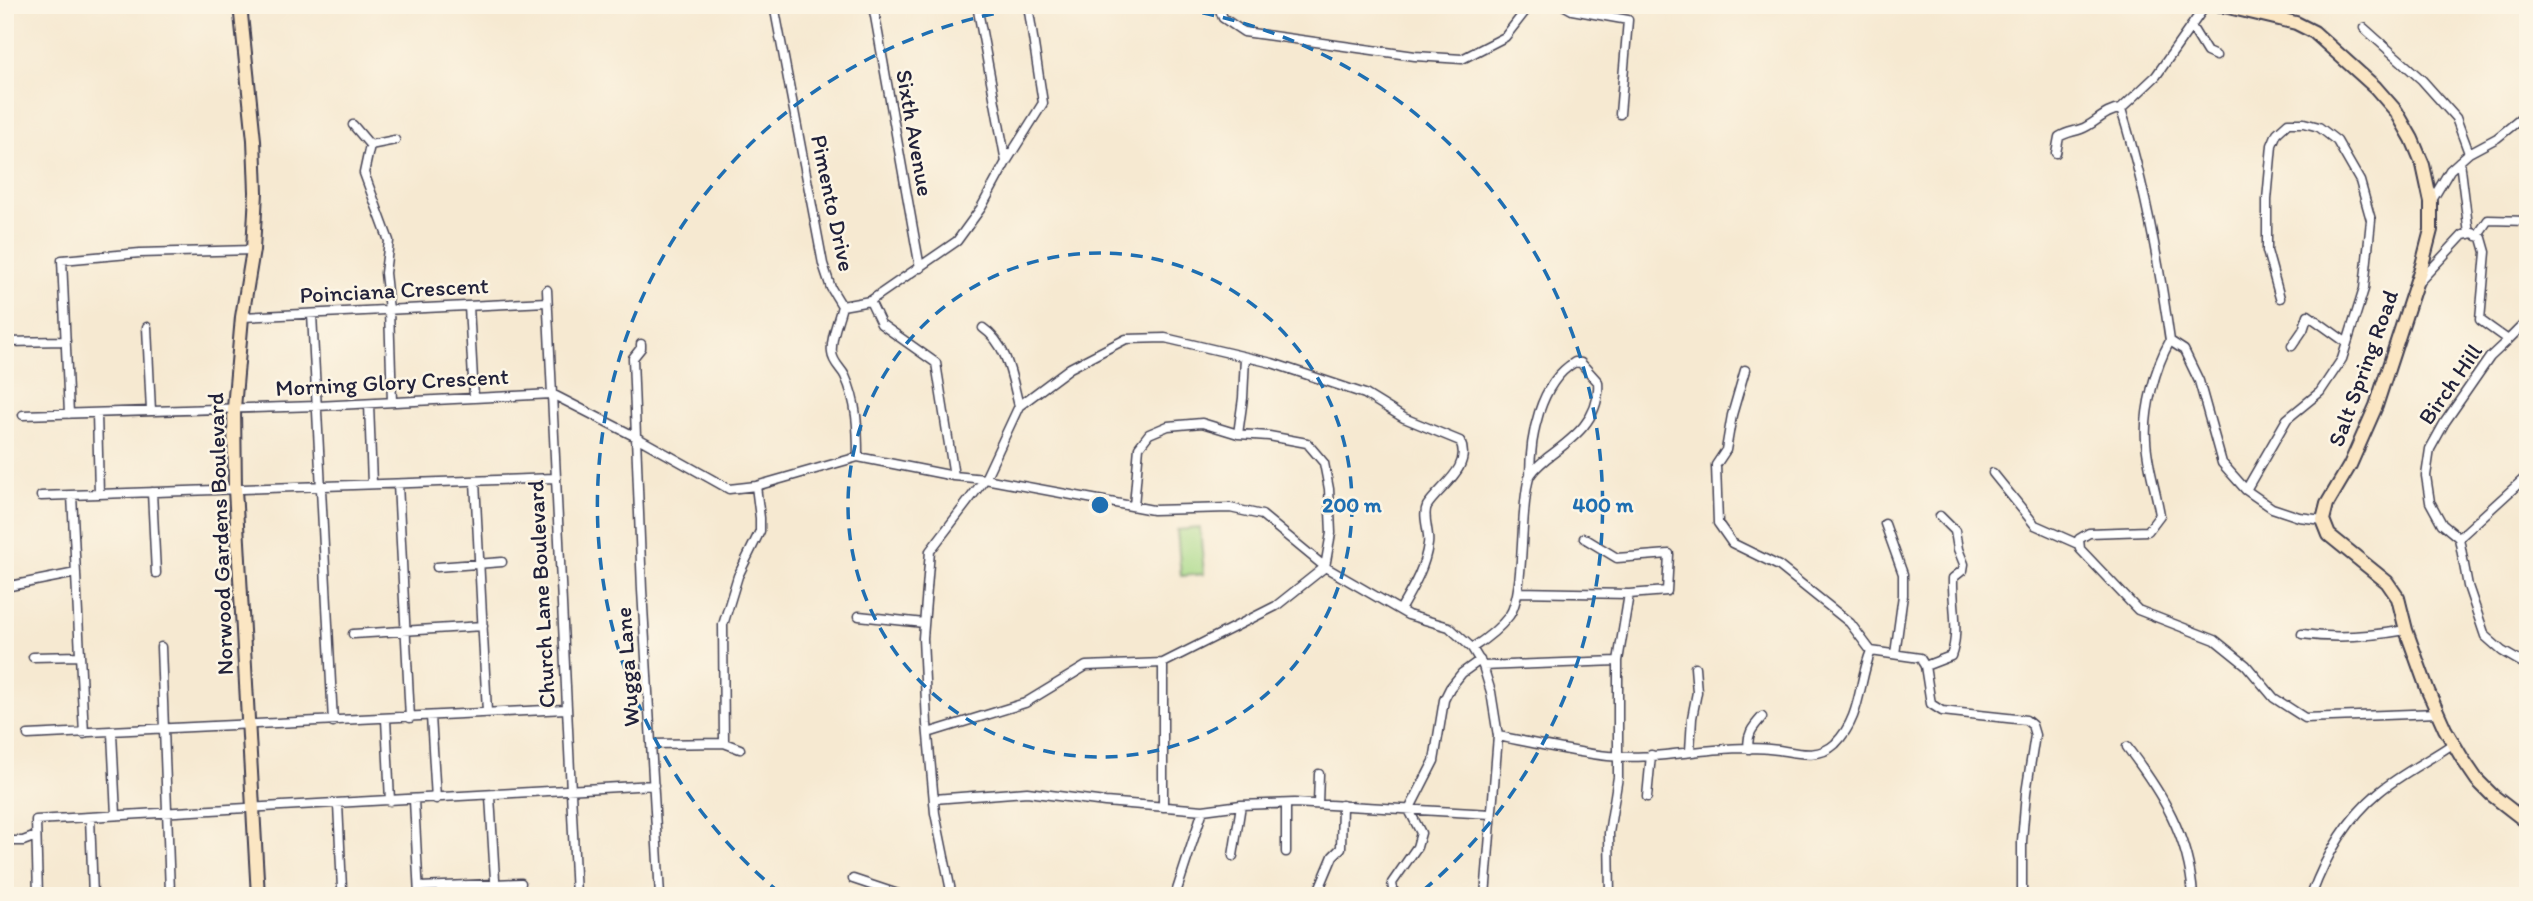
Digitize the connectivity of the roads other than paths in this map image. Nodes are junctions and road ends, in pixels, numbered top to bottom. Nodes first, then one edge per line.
1 (240, 5) edge
2 (774, 5) edge
3 (873, 5) edge
4 (977, 5) edge
5 (1028, 5) edge
6 (1218, 5) edge
7 (1530, 5) edge
8 (1563, 5) edge
9 (2206, 5) edge
10 (2220, 5) edge
11 (2191, 26) junction
12 (2364, 28) dead end
13 (2216, 56) dead end
14 (2121, 109) junction
15 (1619, 114) dead end
16 (2524, 117) dead end
17 (353, 125) dead end
18 (395, 140) dead end
19 (370, 145) junction
20 (2056, 153) dead end
21 (2469, 153) junction
22 (2460, 161) junction
23 (1006, 162) junction
24 (2431, 202) junction
25 (2528, 221) edge
26 (2473, 235) junction
27 (253, 250) junction
28 (920, 268) junction
29 (2416, 286) junction
30 (547, 290) dead end
31 (2280, 298) dead end
32 (870, 301) junction
33 (547, 302) junction
34 (469, 306) junction
35 (842, 306) junction
36 (389, 310) junction
37 (312, 314) junction
38 (242, 317) junction
39 (2528, 320) edge
40 (147, 327) dead end
41 (984, 328) dead end
42 (2508, 340) junction
43 (66, 341) junction
44 (2170, 341) junction
45 (5, 342) edge
46 (2347, 343) junction
47 (641, 344) dead end
48 (2292, 346) dead end
49 (1244, 357) junction
50 (1745, 370) dead end
51 (552, 394) junction
52 (474, 398) junction
53 (392, 402) junction
54 (369, 404) junction
55 (317, 406) junction
56 (1019, 406) junction
57 (234, 408) junction
58 (151, 411) junction
59 (97, 413) junction
60 (69, 414) junction
61 (23, 415) dead end
62 (1238, 434) junction
63 (636, 437) junction
64 (858, 457) junction
65 (1993, 473) dead end
66 (2528, 475) edge
67 (954, 476) junction
68 (1530, 476) junction
69 (555, 478) junction
70 (985, 479) junction
71 (475, 481) junction
72 (372, 484) junction
73 (398, 484) junction
74 (321, 486) junction
75 (756, 486) junction
76 (235, 489) junction
77 (2246, 490) junction
78 (152, 492) junction
79 (99, 494) junction
80 (72, 495) junction
81 (41, 496) dead end
82 (1134, 506) junction
83 (1940, 516) dead end
84 (2323, 520) junction
85 (1885, 524) dead end
86 (1584, 538) dead end
87 (2459, 538) junction
88 (2078, 544) junction
89 (502, 562) dead end
90 (479, 565) junction
91 (437, 567) dead end
92 (1325, 567) junction
93 (76, 573) junction
94 (156, 573) dead end
95 (5, 587) edge
96 (1518, 592) junction
97 (1629, 594) junction
98 (1400, 610) junction
99 (859, 616) dead end
100 (924, 623) junction
101 (483, 626) junction
102 (2406, 630) junction
103 (406, 631) junction
104 (353, 634) dead end
105 (2302, 634) dead end
106 (161, 647) dead end
107 (1472, 648) junction
108 (1871, 651) junction
109 (1895, 654) junction
110 (80, 656) junction
111 (33, 657) dead end
112 (1618, 661) junction
113 (1163, 663) junction
114 (1482, 663) junction
115 (1925, 666) junction
116 (2528, 666) edge
117 (1695, 667) dead end
118 (566, 709) junction
119 (487, 712) junction
120 (2438, 713) junction
121 (431, 716) junction
122 (1762, 717) dead end
123 (410, 718) junction
124 (386, 719) junction
125 (333, 722) junction
126 (248, 726) junction
127 (164, 730) junction
128 (112, 733) junction
129 (928, 733) junction
130 (84, 734) junction
131 (28, 735) dead end
132 (1498, 737) junction
133 (724, 743) junction
134 (2454, 743) junction
135 (652, 744) junction
136 (2127, 747) dead end
137 (740, 749) dead end
138 (1749, 749) junction
139 (1690, 751) junction
140 (1651, 755) junction
141 (1618, 756) junction
142 (1319, 774) dead end
143 (654, 785) junction
144 (571, 792) junction
145 (490, 796) junction
146 (1647, 797) dead end
147 (436, 799) junction
148 (934, 799) junction
149 (414, 800) junction
150 (390, 801) junction
151 (338, 804) junction
152 (1286, 804) junction
153 (1318, 804) junction
154 (1241, 805) junction
155 (1342, 805) junction
156 (1163, 807) junction
157 (253, 808) junction
158 (1203, 810) junction
159 (1409, 810) junction
160 (167, 813) junction
161 (1492, 814) junction
162 (116, 815) junction
163 (90, 817) junction
164 (2528, 823) edge
165 (36, 836) junction
166 (5, 842) edge
167 (1286, 852) dead end
168 (1233, 856) dead end
169 (853, 879) dead end
170 (521, 883) dead end
171 (495, 884) junction
172 (342, 889) dead end
173 (419, 891) edge
174 (170, 892) dead end
175 (1317, 894) edge
176 (93, 895) edge
177 (38, 896) edge
178 (50, 896) edge
179 (258, 896) edge
180 (496, 896) edge
181 (576, 896) edge
182 (660, 896) edge
183 (904, 896) edge
184 (952, 896) edge
185 (1175, 896) edge
186 (1394, 896) edge
187 (1485, 896) edge
188 (1610, 896) edge
189 (2025, 896) edge
190 (2193, 896) edge
191 (2311, 896) edge

1 - 27 street, Norwood Gardens Boulevard
2 - 35 street, Pimento Drive
3 - 28 street, Sixth Avenue
4 - 23 street
5 - 23 street, Pimento Drive
6 - 7 street
8 - 15 street
9 - 11 street
10 - 24 street, Salt Spring Road
11 - 13 street
11 - 14 street
12 - 21 street
14 - 20 street
14 - 44 street
16 - 21 street
17 - 19 street
18 - 19 street
19 - 36 street
21 - 22 street
22 - 24 street
22 - 26 street
23 - 28 street, Pimento Drive
24 - 29 street, Salt Spring Road
25 - 26 street
26 - 29 street
26 - 42 street, Birch Hill
27 - 38 street, Norwood Gardens Boulevard
27 - 43 street
28 - 32 street, Pimento Drive
29 - 84 street, Salt Spring Road
30 - 33 street, Church Lane Boulevard
31 - 46 street
32 - 35 street, Pimento Drive
32 - 67 street
33 - 34 street, Poinciana Crescent
33 - 51 street, Church Lane Boulevard
34 - 36 street, Poinciana Crescent
34 - 52 street
35 - 64 street
36 - 37 street, Poinciana Crescent
36 - 53 street
37 - 38 street, Poinciana Crescent
37 - 55 street
38 - 57 street, Norwood Gardens Boulevard
39 - 42 street
40 - 58 street
41 - 56 street
42 - 87 street, Birch Hill
43 - 45 street
43 - 60 street
44 - 77 street
44 - 88 street
46 - 48 street
46 - 77 street
47 - 63 street, Wugga Lane
49 - 56 street
49 - 62 street
49 - 98 street
50 - 108 street
51 - 52 street, Morning Glory Crescent
51 - 63 street
51 - 69 street, Church Lane Boulevard
52 - 53 street, Morning Glory Crescent
53 - 54 street, Morning Glory Crescent
54 - 55 street, Morning Glory Crescent
54 - 72 street
55 - 57 street, Morning Glory Crescent
55 - 74 street
56 - 70 street
57 - 58 street, Morning Glory Crescent
57 - 76 street, Norwood Gardens Boulevard
58 - 59 street, Morning Glory Crescent
59 - 60 street, Morning Glory Crescent
59 - 79 street
60 - 61 street, Morning Glory Crescent
62 - 82 street
62 - 92 street
63 - 75 street
63 - 135 street, Wugga Lane
64 - 67 street
64 - 75 street
65 - 88 street
66 - 87 street
67 - 70 street
68 - 68 street
68 - 96 street
69 - 71 street
69 - 118 street, Church Lane Boulevard
70 - 82 street
70 - 100 street
71 - 73 street
71 - 90 street
72 - 73 street
72 - 74 street
73 - 103 street
74 - 76 street
74 - 125 street
75 - 133 street
76 - 78 street
76 - 126 street, Norwood Gardens Boulevard
77 - 84 street
78 - 79 street
78 - 94 street
79 - 80 street
80 - 81 street
80 - 93 street
82 - 92 street
83 - 115 street
84 - 102 street
85 - 109 street
86 - 97 street
87 - 116 street
88 - 120 street
89 - 90 street
90 - 91 street
90 - 101 street
92 - 98 street
92 - 113 street
93 - 95 street
93 - 110 street
96 - 97 street
96 - 107 street
97 - 112 street
98 - 107 street
99 - 100 street
100 - 129 street
101 - 103 street
101 - 119 street
102 - 105 street
102 - 120 street
103 - 104 street
103 - 123 street
106 - 127 street
107 - 114 street
108 - 109 street
108 - 138 street
109 - 115 street
110 - 111 street
110 - 130 street
112 - 114 street
112 - 141 street
113 - 129 street
113 - 156 street
114 - 132 street
114 - 159 street
115 - 189 street
117 - 139 street
118 - 119 street
118 - 144 street, Church Lane Boulevard
119 - 121 street
120 - 134 street
121 - 123 street
121 - 147 street
122 - 138 street
123 - 124 street
124 - 125 street
124 - 150 street
125 - 126 street
126 - 127 street
126 - 157 street, Norwood Gardens Boulevard
127 - 128 street
127 - 160 street
128 - 130 street
128 - 162 street
129 - 148 street
130 - 131 street
132 - 141 street
132 - 161 street
133 - 135 street
133 - 137 street
134 - 164 street
134 - 191 street
135 - 143 street, Wugga Lane
136 - 190 street
138 - 139 street
139 - 140 street
140 - 141 street
140 - 146 street
141 - 188 street
142 - 153 street
143 - 144 street
143 - 182 street, Wugga Lane
144 - 145 street
144 - 181 street, Church Lane Boulevard
145 - 147 street
145 - 171 street
147 - 149 street
148 - 156 street
148 - 184 street
149 - 150 street
149 - 173 street
150 - 151 street
151 - 157 street
151 - 172 street
152 - 153 street
152 - 154 street
152 - 167 street
153 - 155 street
154 - 158 street
154 - 168 street
155 - 159 street
155 - 175 street
156 - 158 street
157 - 160 street
157 - 179 street, Norwood Gardens Boulevard
158 - 185 street
159 - 161 street
159 - 186 street
160 - 162 street
160 - 174 street
161 - 187 street
162 - 163 street
163 - 165 street
163 - 176 street
165 - 166 street
165 - 177 street
169 - 183 street
170 - 171 street
171 - 173 street
171 - 180 street
176 - 178 street

